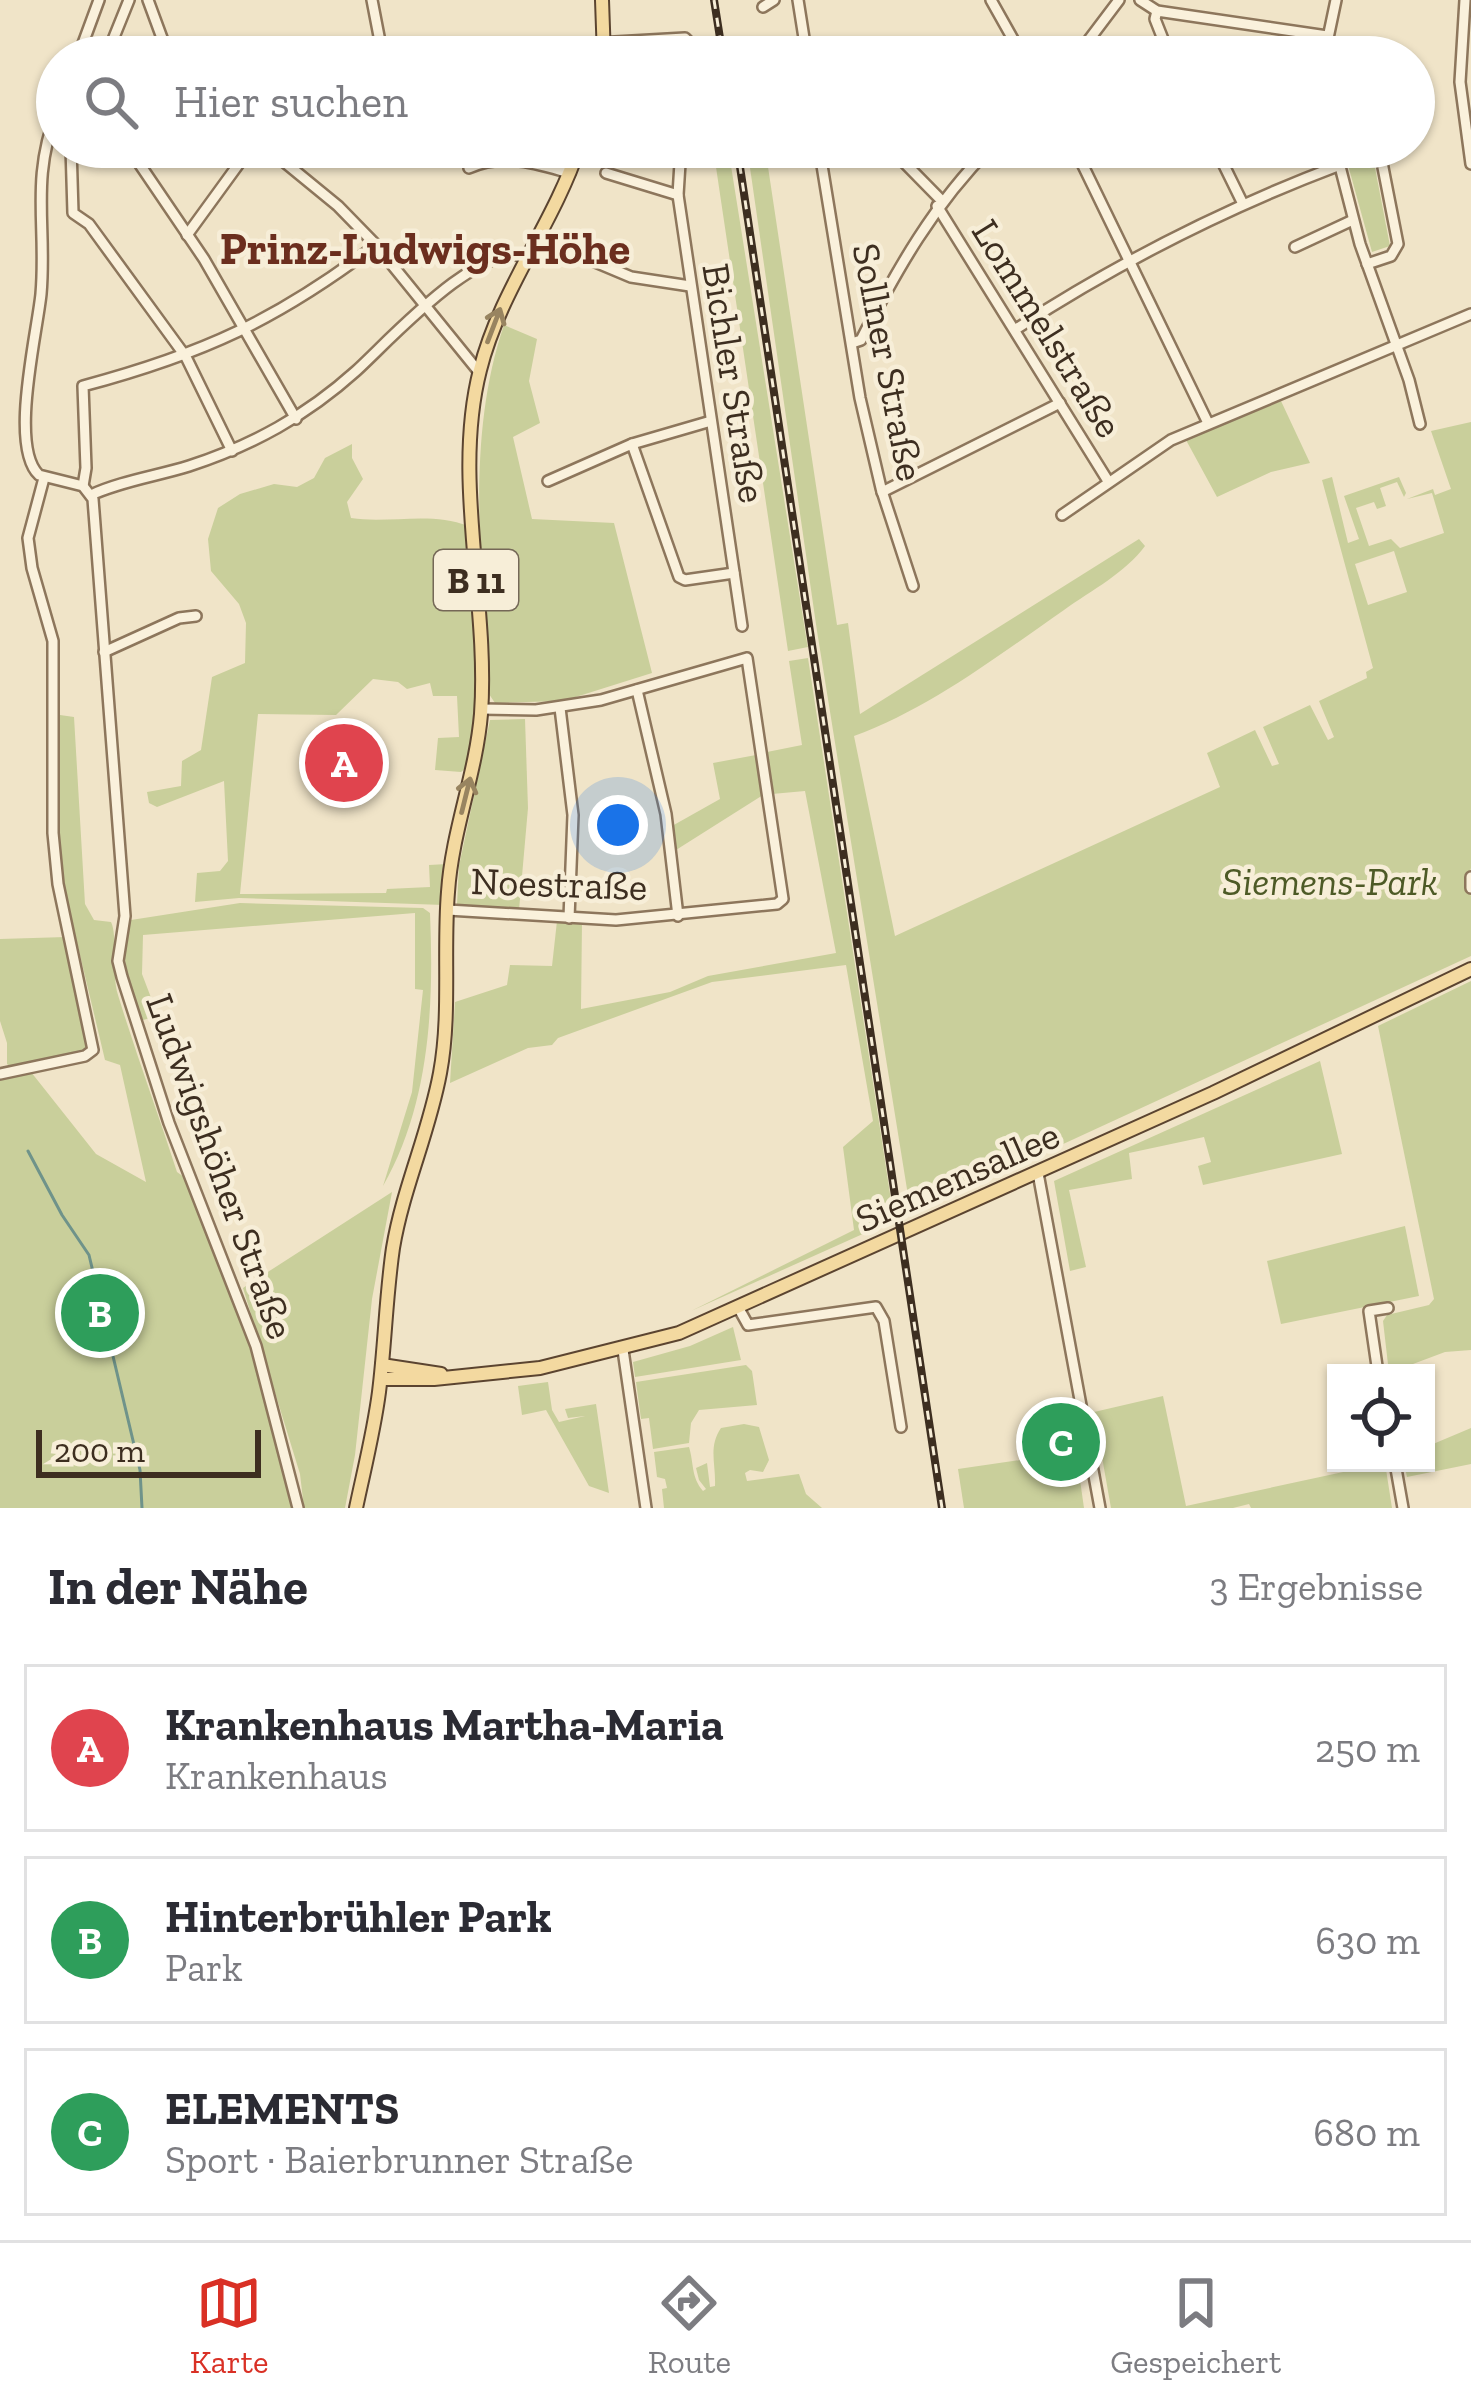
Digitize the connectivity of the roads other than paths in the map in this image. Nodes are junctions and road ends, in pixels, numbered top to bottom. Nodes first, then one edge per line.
1 (100, 0) edge
2 (129, 0) edge
3 (148, 0) edge
4 (372, 0) edge
5 (602, 0) edge
6 (774, 0) edge
7 (799, 0) edge
8 (992, 0) edge
9 (1119, 0) edge
10 (1140, 0) edge
11 (1336, 0) edge
12 (1465, 0) edge
13 (763, 7) dead end
14 (1157, 11) junction
15 (86, 36) edge
16 (114, 36) edge
17 (162, 36) edge
18 (379, 36) edge
19 (604, 36) edge
20 (803, 36) edge
21 (1012, 36) edge
22 (1092, 36) edge
23 (1161, 36) edge
24 (1327, 36) joint
25 (1471, 164) edge
26 (43, 168) edge
27 (72, 168) edge
28 (142, 168) edge
29 (236, 168) edge
30 (292, 168) edge
31 (551, 168) edge
32 (571, 168) edge
33 (679, 168) edge
34 (823, 168) edge
35 (909, 168) edge
36 (972, 168) edge
37 (1084, 168) edge
38 (1225, 168) edge
39 (1333, 168) edge
40 (1341, 168) edge
41 (1383, 168) edge
42 (570, 172) junction
43 (606, 172) dead end
44 (678, 195) junction
45 (940, 203) junction
46 (1243, 204) junction
47 (1353, 220) junction
48 (187, 235) junction
49 (538, 238) junction
50 (376, 245) junction
51 (1295, 248) dead end
52 (527, 257) junction
53 (1130, 261) junction
54 (1367, 264) junction
55 (690, 286) junction
56 (425, 306) junction
57 (1471, 314) edge
58 (1016, 329) junction
59 (244, 330) junction
60 (852, 344) junction
61 (1395, 346) junction
62 (185, 357) junction
63 (479, 372) junction
64 (1060, 404) junction
65 (296, 419) junction
66 (711, 421) junction
67 (1208, 423) junction
68 (1420, 424) dead end
69 (632, 444) junction
70 (232, 451) junction
71 (44, 478) junction
72 (548, 481) dead end
73 (1108, 481) junction
74 (87, 490) junction
75 (882, 492) junction
76 (1062, 515) dead end
77 (734, 573) junction
78 (913, 586) dead end
79 (196, 616) dead end
80 (742, 626) dead end
81 (104, 652) junction
82 (637, 690) junction
83 (560, 708) junction
84 (481, 710) junction
85 (1471, 877) edge
86 (1471, 888) edge
87 (448, 910) junction
88 (678, 916) junction
89 (569, 918) junction
90 (1471, 968) edge
91 (0, 1074) edge
92 (1038, 1173) junction
93 (738, 1307) junction
94 (1388, 1308) dead end
95 (622, 1350) junction
96 (1377, 1364) edge
97 (381, 1372) junction
98 (901, 1427) dead end
99 (1397, 1472) edge
100 (298, 1508) edge
101 (356, 1508) edge
102 (646, 1508) edge
103 (1100, 1508) edge
104 (1403, 1508) edge

1 - 15 street
2 - 16 street
3 - 17 street
4 - 18 street
5 - 19 main road
6 - 13 street
7 - 20 street
8 - 21 street
9 - 22 street
10 - 14 street
11 - 24 street
12 - 25 street
14 - 23 street
14 - 24 street
26 - 71 street
27 - 62 street
28 - 48 street
29 - 48 street
30 - 50 street
31 - 42 street
32 - 42 main road, B 11
33 - 44 street, Bichler Straße
34 - 60 street, Sollner Straße
35 - 45 street, Lommelstraße
36 - 45 street
37 - 53 street
38 - 46 street
39 - 46 street
40 - 47 street
41 - 54 street
42 - 49 main road, B 11
43 - 44 street
44 - 55 street, Bichler Straße
45 - 58 street, Lommelstraße
45 - 60 street
46 - 53 street
47 - 51 street
47 - 54 street
48 - 59 street
49 - 52 main road, B 11
49 - 55 street
50 - 56 street
50 - 59 street
52 - 56 street
63 -> 52 main road, B 11
53 - 58 street
53 - 67 street
54 - 61 street
55 - 66 street, Bichler Straße
56 - 63 street
56 - 65 street
57 - 61 street
58 - 64 street, Lommelstraße
59 - 62 street
59 - 65 street
60 - 75 street, Sollner Straße
61 - 67 street
61 - 68 street
62 - 70 street
62 - 74 street, Ludwigshöher Straße
63 - 84 main road, B 11
64 - 73 street, Lommelstraße
64 - 75 street
65 - 70 street
66 - 69 street
66 - 77 street, Bichler Straße
67 - 73 street
69 - 72 street
69 - 77 street
70 - 74 street
71 - 74 street
71 - 91 street
73 - 76 street
74 - 81 street, Ludwigshöher Straße
75 - 78 street, Sollner Straße
77 - 80 street, Bichler Straße
79 - 81 street
81 - 100 street, Ludwigshöher Straße
82 - 83 street
82 - 88 street
82 - 88 street, Noestraße
83 - 84 street
83 - 89 street
87 -> 84 main road, B 11
85 - 86 street
87 - 89 street, Noestraße
87 - 97 main road, B 11
88 - 89 street, Noestraße
90 - 92 main road, Siemensallee
92 - 93 main road, Siemensallee
92 - 103 street
93 - 95 main road, Siemensallee
93 - 98 street
94 - 96 street
95 - 97 main road, Siemensallee
95 - 102 street
97 - 101 main road, B 11
99 - 104 street

